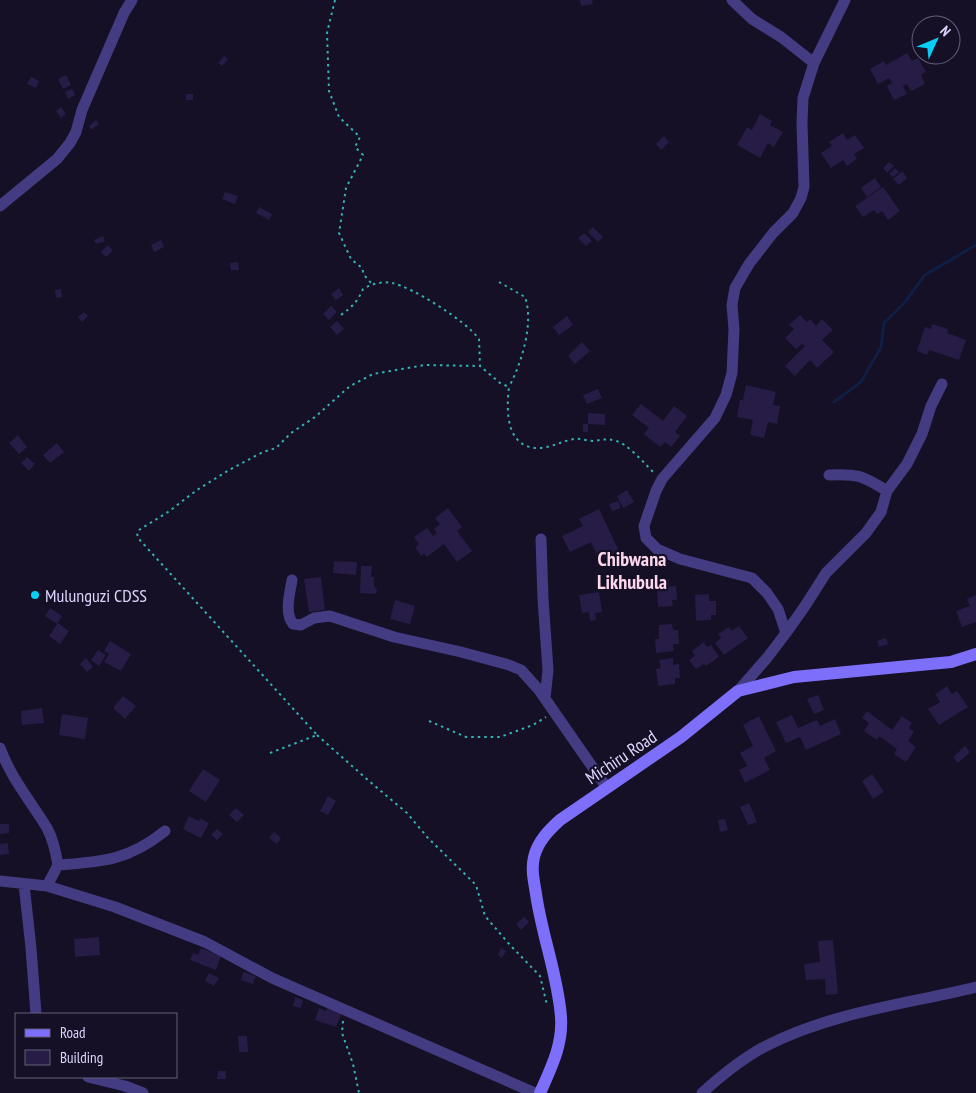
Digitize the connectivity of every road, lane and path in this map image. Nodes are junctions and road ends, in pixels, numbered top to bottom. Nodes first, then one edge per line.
1 (132, 0) edge
2 (335, 0) edge
3 (732, 0) edge
4 (845, 0) edge
5 (814, 63) junction
6 (0, 206) edge
7 (499, 282) dead end
8 (372, 284) junction
9 (341, 315) dead end
10 (480, 366) junction
11 (942, 384) dead end
12 (509, 386) junction
13 (829, 475) dead end
14 (662, 479) junction
15 (887, 491) junction
16 (541, 539) dead end
17 (292, 580) dead end
18 (786, 632) junction
19 (976, 654) edge
20 (738, 691) junction
21 (545, 699) junction
22 (554, 712) junction
23 (429, 721) dead end
24 (317, 735) junction
25 (0, 748) edge
26 (270, 753) dead end
27 (607, 788) junction
28 (165, 832) dead end
29 (58, 865) junction
30 (0, 881) edge
31 (24, 884) junction
32 (47, 886) junction
33 (976, 987) edge
34 (344, 1009) junction
35 (548, 1009) dead end
36 (36, 1013) edge
37 (92, 1078) edge
38 (143, 1093) edge
39 (359, 1093) edge
40 (535, 1093) edge
41 (540, 1093) edge
42 (702, 1093) edge

1 - 6 street
2 - 8 path
3 - 5 street
4 - 5 street
5 - 14 street
7 - 12 path
8 - 9 path
8 - 10 path
10 - 12 path
10 - 24 path
11 - 15 street
12 - 14 path
13 - 15 street
14 - 18 street
15 - 18 street
16 - 21 street
17 - 21 street
18 - 20 street
19 - 20 street, Michiru Road
20 - 27 street, Michiru Road
21 - 22 street
22 - 23 path
22 - 27 street
24 - 26 path
24 - 35 path
25 - 29 street
27 - 41 street, Michiru Road
28 - 29 street
29 - 32 street
30 - 31 street
31 - 32 street
31 - 36 street
32 - 34 street
33 - 42 street
34 - 39 path
34 - 40 street
37 - 38 street

